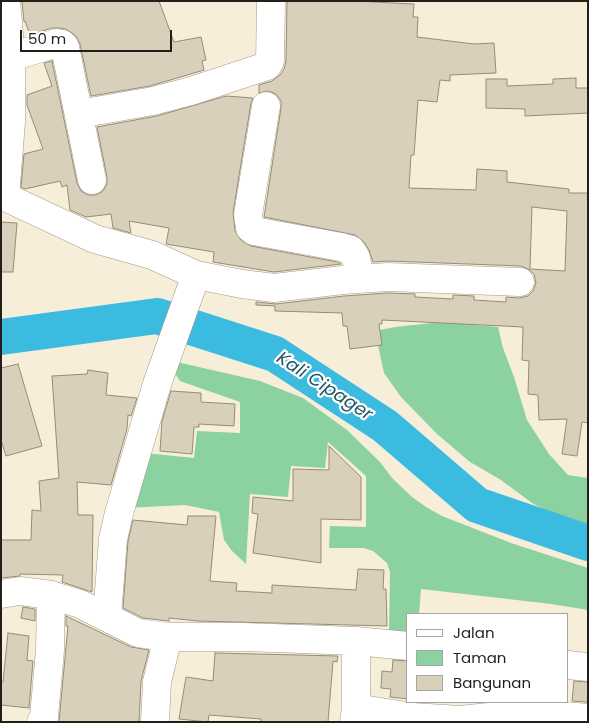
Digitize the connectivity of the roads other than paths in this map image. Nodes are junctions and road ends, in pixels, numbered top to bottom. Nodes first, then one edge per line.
1 (6, 1) edge
2 (271, 1) edge
3 (11, 57) junction
4 (266, 106) dead end
5 (79, 114) junction
6 (92, 180) dead end
7 (3, 196) edge
8 (360, 278) junction
9 (520, 282) dead end
10 (192, 288) junction
11 (1, 594) edge
12 (51, 595) junction
13 (107, 617) junction
14 (168, 637) junction
15 (356, 641) junction
16 (406, 646) edge
17 (569, 665) edge
18 (588, 667) edge
19 (355, 715) edge
20 (588, 718) edge
21 (41, 722) edge
22 (155, 722) edge

1 - 3 street
2 - 5 street
3 - 5 street
3 - 7 street
4 - 8 street
5 - 6 street
7 - 10 street
8 - 9 street
8 - 10 street
10 - 13 street
11 - 12 street
12 - 13 street
12 - 21 street
13 - 14 street
14 - 15 street
14 - 22 street
15 - 16 street
15 - 19 street
17 - 18 street
19 - 20 street

